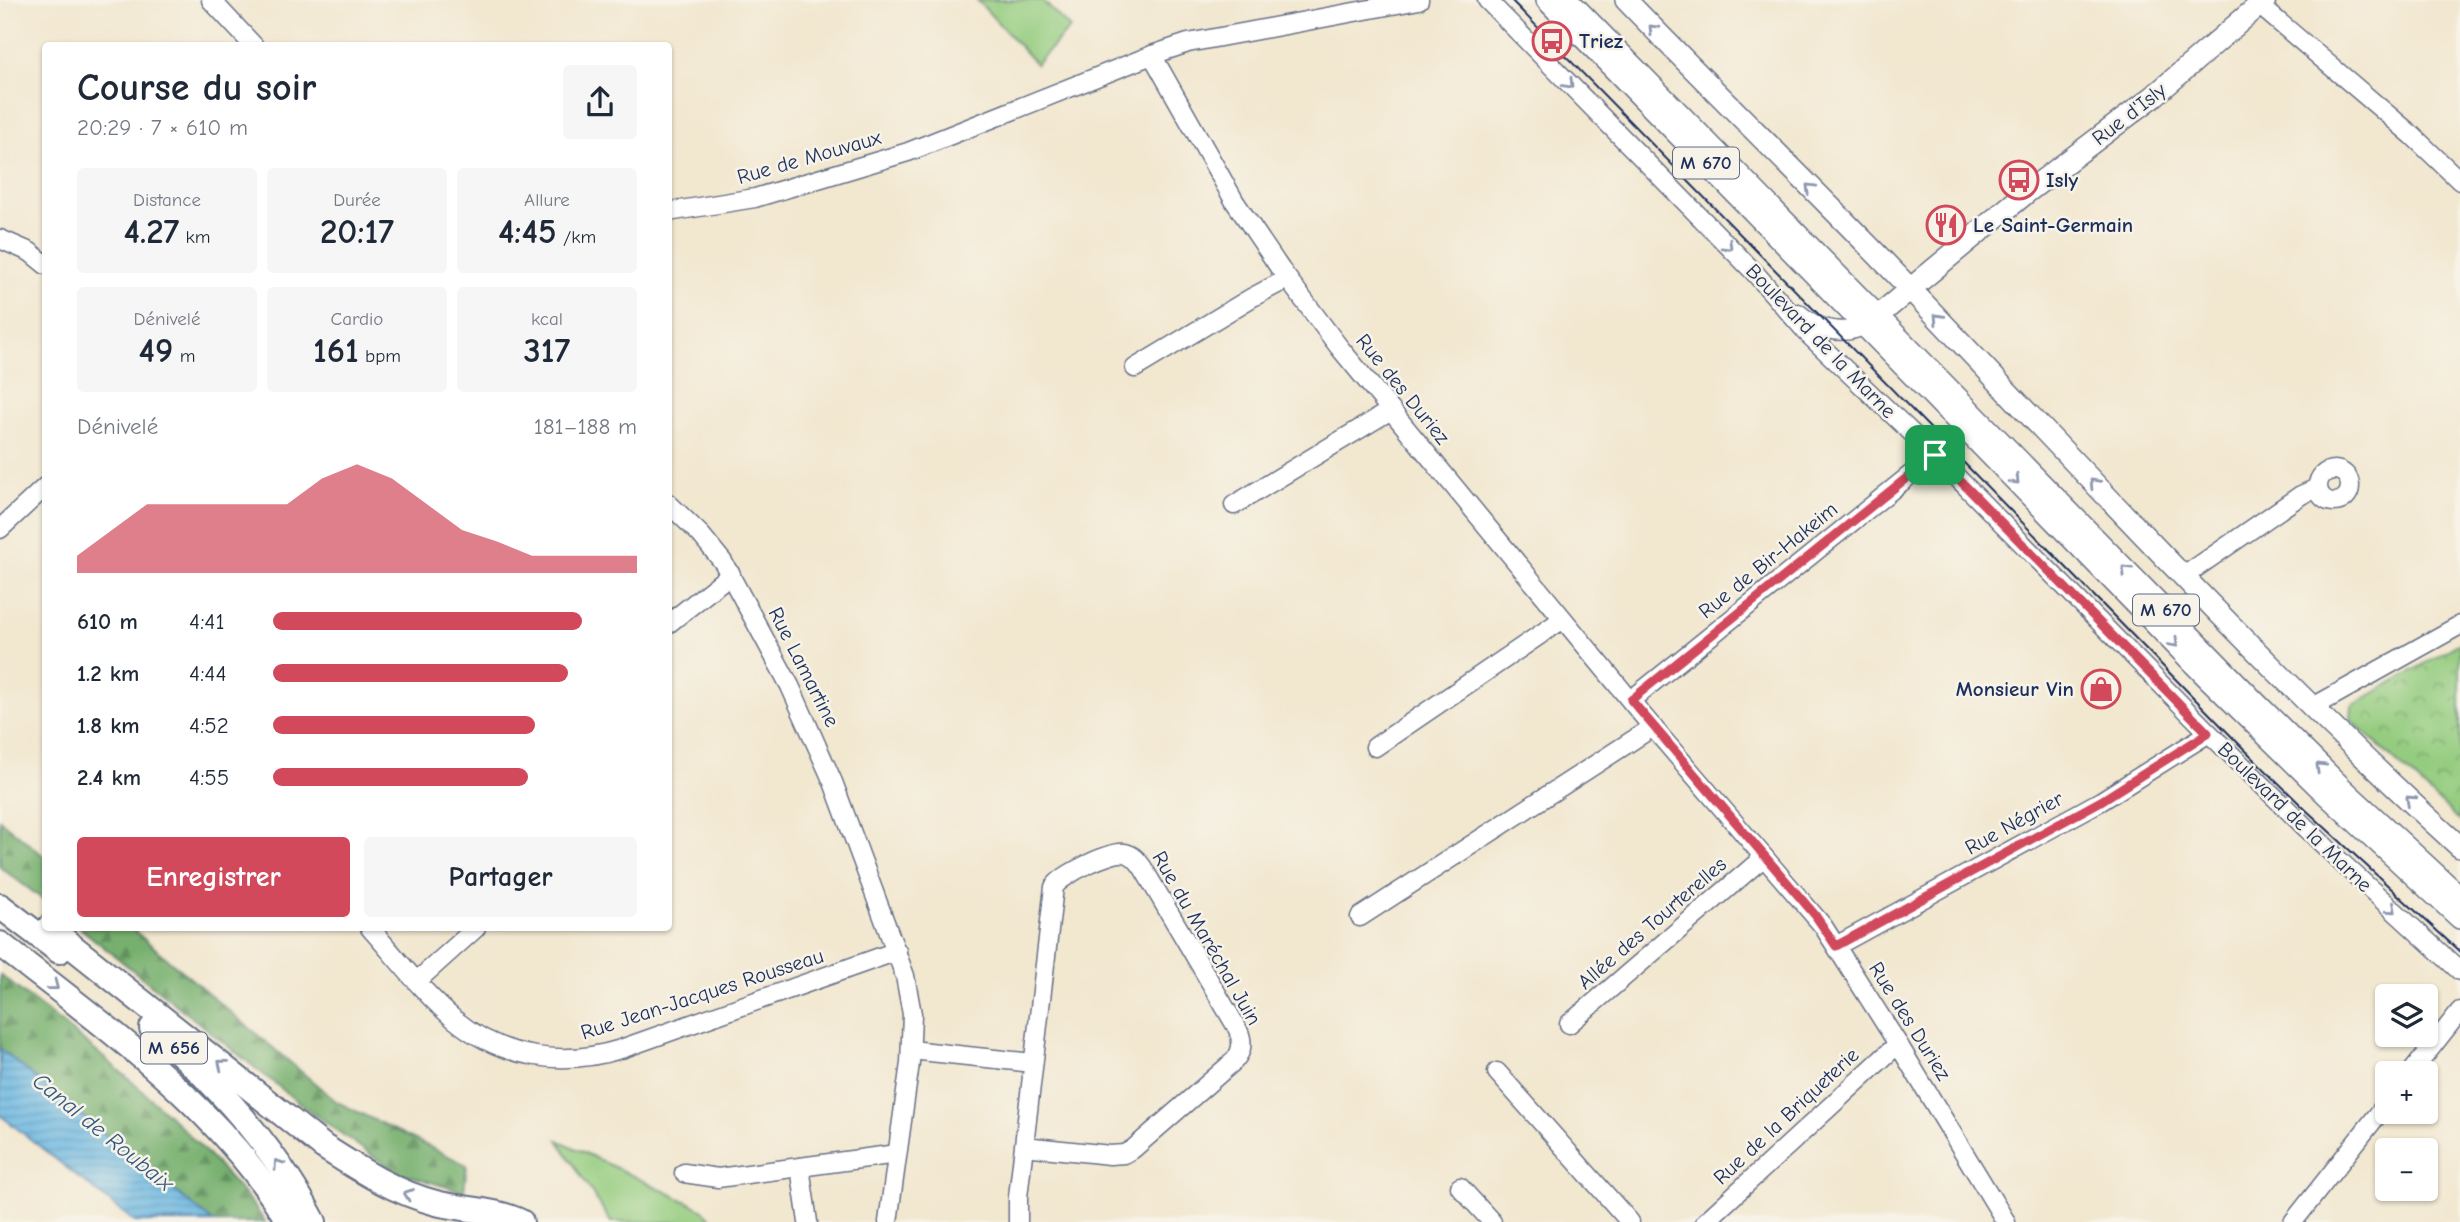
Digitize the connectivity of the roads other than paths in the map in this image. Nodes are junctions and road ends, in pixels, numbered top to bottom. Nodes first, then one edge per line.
1 (211, 0) edge
2 (1419, 0) edge
3 (1487, 0) edge
4 (1547, 0) edge
5 (1568, 0) edge
6 (1626, 0) edge
7 (2262, 3) edge
8 (250, 42) edge
9 (1152, 55) junction
10 (2460, 181) edge
11 (672, 211) edge
12 (0, 239) edge
13 (42, 262) edge
14 (1754, 272) junction
15 (1287, 279) junction
16 (1902, 295) junction
17 (1872, 321) junction
18 (1902, 343) junction
19 (1135, 368) dead end
20 (1391, 410) junction
21 (1935, 455) junction
22 (2318, 488) dead end
23 (42, 490) edge
24 (1234, 505) dead end
25 (672, 507) edge
26 (0, 529) edge
27 (731, 574) junction
28 (2184, 576) junction
29 (1563, 619) junction
30 (672, 621) edge
31 (2460, 625) edge
32 (1631, 700) junction
33 (2314, 707) junction
34 (1653, 727) junction
35 (2208, 733) junction
36 (1375, 747) dead end
37 (2460, 847) edge
38 (1764, 857) junction
39 (0, 889) edge
40 (2460, 897) edge
41 (0, 906) edge
42 (1360, 917) dead end
43 (2460, 918) edge
44 (42, 922) edge
45 (53, 931) edge
46 (373, 931) edge
47 (473, 931) edge
48 (0, 944) edge
49 (1836, 946) junction
50 (897, 951) junction
51 (2460, 971) edge
52 (417, 981) junction
53 (2460, 1011) edge
54 (1569, 1024) dead end
55 (1898, 1044) junction
56 (911, 1049) junction
57 (2420, 1061) edge
58 (1033, 1063) junction
59 (1497, 1072) dead end
60 (2375, 1118) edge
61 (1024, 1146) junction
62 (897, 1154) junction
63 (800, 1167) junction
64 (684, 1173) dead end
65 (1461, 1187) dead end
66 (289, 1222) edge
67 (314, 1222) edge
68 (521, 1222) edge
69 (808, 1222) edge
70 (888, 1222) edge
71 (1018, 1222) edge
72 (1492, 1222) edge
73 (1630, 1222) edge
74 (1705, 1222) edge
75 (2006, 1222) edge
76 (2294, 1222) edge

1 - 8 street
2 - 9 street, Rue de Mouvaux
3 -> 14 street, Boulevard de la Marne
4 - 17 main road, Boulevard de la Marne / M 670
5 - 17 main road, Boulevard de la Marne / M 670
16 -> 6 main road
7 - 10 street
7 - 16 main road, Rue d'Isly
9 - 11 street, Rue de Mouvaux
9 - 15 street, Rue des Duriez
12 - 13 street
14 - 17 street
14 - 21 street, Boulevard de la Marne
15 - 19 street
15 - 20 street, Rue des Duriez
16 - 17 main road, Rue d'Isly
16 - 18 main road
28 -> 16 main road
17 - 18 main road, Boulevard de la Marne / M 670
17 -> 43 main road, Boulevard de la Marne / M 670
40 -> 18 main road, Boulevard de la Marne / M 670
20 - 24 street
20 - 29 street, Rue des Duriez
21 - 32 street, Rue de Bir-Hakeim
21 - 35 street, Boulevard de la Marne
22 - 28 street
23 - 26 street
25 - 27 street, Rue Lamartine
27 - 30 street
27 - 50 street, Rue Lamartine
28 - 33 main road
29 - 32 street, Rue des Duriez
29 - 36 street
31 - 33 street
32 - 34 street, Rue des Duriez
37 -> 33 main road
34 - 38 street, Rue des Duriez
34 - 42 street
35 - 49 street, Rue Négrier
35 -> 51 street, Boulevard de la Marne
38 - 49 street, Rue des Duriez
38 - 54 street, Allée des Tourterelles
39 - 44 highway
67 -> 41 highway, M 656
68 -> 45 highway
46 - 52 street, Rue Jean-Jacques Rousseau
47 - 52 street
48 -> 66 highway, M 656
49 - 55 street, Rue des Duriez
50 - 52 street, Rue Jean-Jacques Rousseau
50 - 56 street, Rue Lamartine
53 - 57 street
55 - 74 street, Rue de la Briqueterie
55 - 75 street, Rue des Duriez
56 - 58 street
56 - 62 street, Rue Lamartine
58 - 61 street, Rue du Maréchal Juin
58 - 61 street, Rue du Maréchal Juin
59 - 73 street
60 - 76 street
61 - 71 street, Rue du Maréchal Juin
62 - 63 street
62 - 70 street, Rue Lamartine
63 - 64 street
63 - 69 street
65 - 72 street

